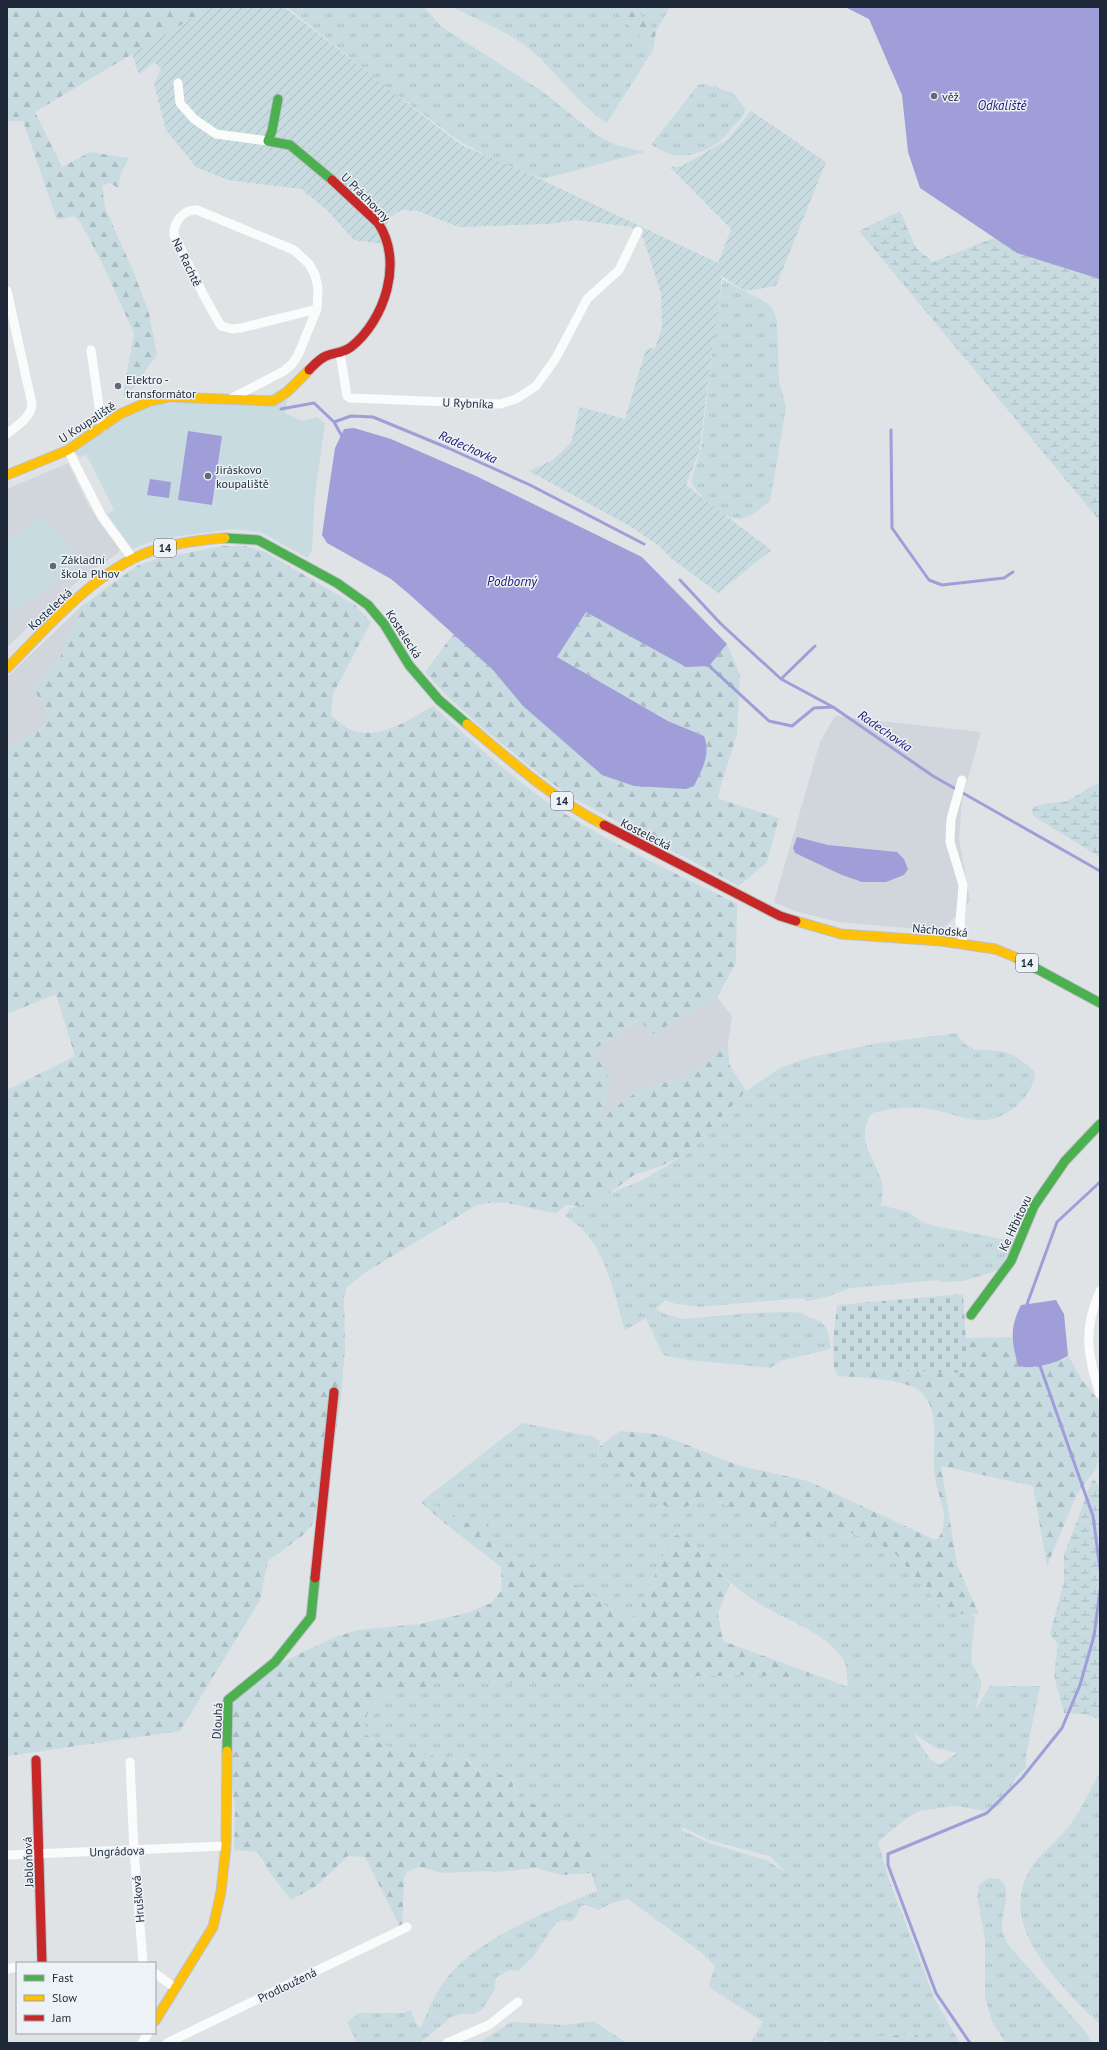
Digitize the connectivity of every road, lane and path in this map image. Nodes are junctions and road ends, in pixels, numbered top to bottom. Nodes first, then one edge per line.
1 (178, 83) dead end
2 (278, 99) dead end
3 (268, 141) junction
4 (638, 231) dead end
5 (7, 292) edge
6 (317, 309) junction
7 (91, 350) dead end
8 (340, 353) junction
9 (231, 399) junction
10 (102, 427) junction
11 (7, 434) edge
12 (68, 450) junction
13 (7, 475) edge
14 (133, 559) junction
15 (7, 668) edge
16 (961, 782) dead end
17 (768, 911) joint
18 (963, 944) junction
19 (1087, 996) junction
20 (1100, 1003) edge
21 (1100, 1011) edge
22 (1100, 1124) edge
23 (1100, 1290) edge
24 (971, 1315) dead end
25 (334, 1392) dead end
26 (1100, 1394) edge
27 (36, 1760) dead end
28 (130, 1762) dead end
29 (226, 1846) junction
30 (134, 1851) junction
31 (40, 1853) junction
32 (7, 1855) edge
33 (407, 1927) dead end
34 (42, 1962) edge
35 (143, 1962) edge
36 (156, 1974) edge
37 (175, 1988) junction
38 (518, 2002) dead end
39 (156, 2019) edge
40 (147, 2034) edge
41 (142, 2043) edge
42 (167, 2043) edge
43 (447, 2043) edge

1 - 3 street, U Práchovny
2 - 3 street
3 - 8 street, U Práchovny
4 - 8 street, U Rybníka
5 - 11 street
6 - 6 street, Na Rachtě
6 - 9 street, Na Rachtě
7 - 10 street
8 - 9 street, U Práchovny
9 - 10 street, U Koupaliště
10 - 12 street, U Koupaliště
12 - 13 street, U Koupaliště
12 - 14 street
14 - 15 street, Kostelecká / 14
14 - 17 street, Kostelecká / 14
16 - 18 street
17 - 18 street, Náchodská / 14
18 - 19 street, Náchodská / 14
19 - 20 street, Náchodská / 14
19 - 21 street
22 - 24 street, Ke Hřbitovu
23 - 26 street
25 - 29 street, Dlouhá
27 - 31 street, Jabloňová
28 - 30 street, Hrušková
29 - 30 street, Ungrádova
29 - 37 street, Dlouhá
30 - 31 street, Ungrádova
30 - 35 street, Hrušková
31 - 32 street, Ungrádova
31 - 34 street, Jabloňová
33 - 42 street, Prodloužená
36 - 37 street
37 - 39 street, Dlouhá
38 - 43 street
40 - 41 street

